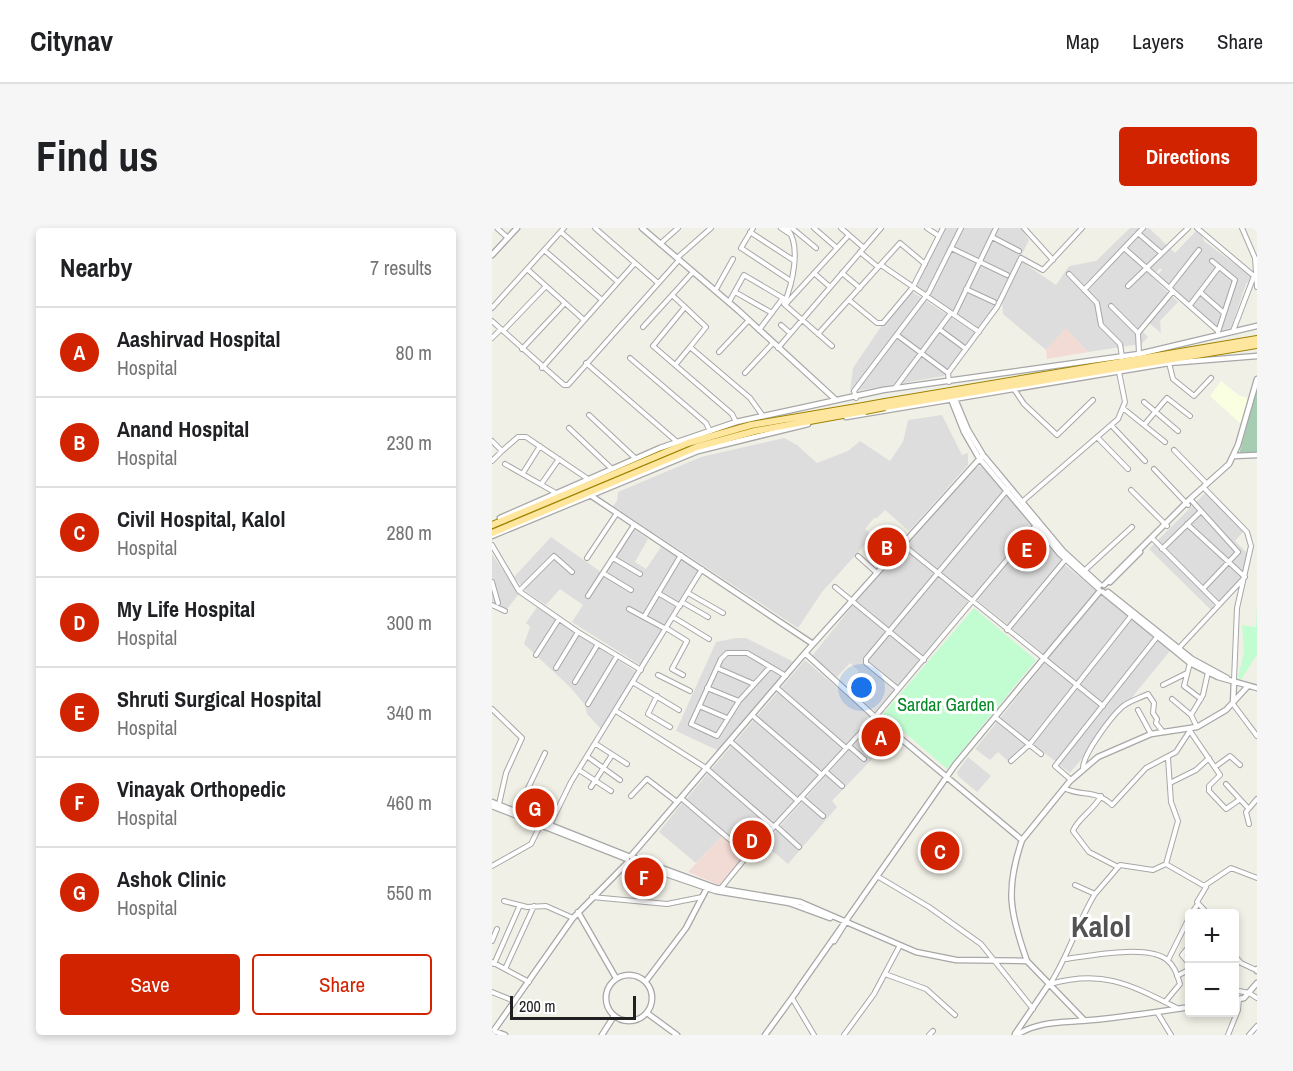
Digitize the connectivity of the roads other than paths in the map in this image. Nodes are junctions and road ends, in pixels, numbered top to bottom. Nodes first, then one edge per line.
1 (497, 228) edge
2 (517, 228) edge
3 (595, 228) edge
4 (642, 228) edge
5 (678, 228) edge
6 (711, 228) edge
7 (781, 228) edge
8 (789, 228) edge
9 (814, 228) edge
10 (841, 228) edge
11 (881, 228) edge
12 (927, 228) edge
13 (943, 228) edge
14 (961, 228) edge
15 (996, 228) edge
16 (1024, 228) edge
17 (1082, 228) edge
18 (1143, 228) edge
19 (1188, 228) edge
20 (1242, 228) edge
21 (1201, 229) edge
22 (563, 230) edge
23 (752, 230) edge
24 (1138, 233) junction
25 (790, 235) junction
26 (849, 235) junction
27 (939, 236) junction
28 (992, 237) junction
29 (508, 238) junction
30 (660, 244) junction
31 (816, 248) dead end
32 (837, 248) junction
33 (864, 248) junction
34 (951, 248) junction
35 (1125, 248) junction
36 (494, 249) edge
37 (544, 250) junction
38 (1199, 250) dead end
39 (1020, 251) dead end
40 (860, 252) junction
41 (1160, 252) junction
42 (492, 255) edge
43 (678, 259) junction
44 (734, 259) dead end
45 (793, 260) junction
46 (1053, 260) junction
47 (1212, 261) dead end
48 (980, 262) junction
49 (635, 263) junction
50 (925, 264) junction
51 (879, 266) junction
52 (1147, 267) junction
53 (1219, 267) junction
54 (527, 269) junction
55 (693, 272) junction
56 (814, 273) junction
57 (842, 273) junction
58 (1069, 274) dead end
59 (1007, 275) dead end
60 (791, 281) junction
61 (618, 282) junction
62 (658, 284) junction
63 (546, 286) junction
64 (1128, 286) dead end
65 (830, 287) junction
66 (1257, 287) edge
67 (860, 288) junction
68 (913, 288) junction
69 (966, 289) junction
70 (1171, 289) junction
71 (1084, 290) junction
72 (715, 291) junction
73 (735, 292) junction
74 (1200, 292) junction
75 (672, 295) junction
76 (926, 297) junction
77 (602, 300) junction
78 (849, 300) junction
79 (729, 302) junction
80 (994, 302) dead end
81 (565, 303) junction
82 (785, 305) junction
83 (1190, 305) junction
84 (1111, 306) dead end
85 (686, 307) junction
86 (492, 308) edge
87 (772, 313) junction
88 (1224, 313) junction
89 (953, 314) junction
90 (584, 320) junction
91 (749, 320) junction
92 (802, 320) junction
93 (492, 321) edge
94 (781, 325) dead end
95 (1257, 326) edge
96 (643, 327) dead end
97 (939, 329) junction
98 (502, 330) junction
99 (759, 330) junction
100 (979, 332) junction
101 (1233, 332) junction
102 (790, 333) junction
103 (1138, 333) junction
104 (1217, 333) junction
105 (818, 334) junction
106 (897, 334) junction
107 (492, 338) edge
108 (1257, 339) edge
109 (773, 343) junction
110 (1257, 345) edge
111 (832, 346) dead end
112 (690, 347) junction
113 (778, 348) junction
114 (522, 349) junction
115 (966, 349) junction
116 (719, 352) dead end
117 (920, 352) junction
118 (1139, 354) junction
119 (1257, 356) edge
120 (1122, 357) junction
121 (630, 358) dead end
122 (586, 363) junction
123 (1169, 363) junction
124 (676, 364) junction
125 (542, 368) junction
126 (1119, 372) junction
127 (745, 373) dead end
128 (948, 373) junction
129 (1211, 378) dead end
130 (1257, 379) edge
131 (949, 382) junction
132 (895, 389) junction
133 (1014, 389) junction
134 (873, 393) junction
135 (856, 398) junction
136 (953, 399) junction
137 (836, 400) junction
138 (1093, 400) dead end
139 (1143, 402) dead end
140 (885, 405) junction
141 (864, 408) junction
142 (1124, 408) junction
143 (876, 412) junction
144 (1155, 412) junction
145 (589, 415) dead end
146 (763, 416) junction
147 (1190, 416) dead end
148 (736, 422) junction
149 (1111, 425) junction
150 (1144, 425) junction
151 (569, 428) dead end
152 (710, 431) junction
153 (1178, 431) dead end
154 (1097, 437) junction
155 (492, 441) edge
156 (676, 441) junction
157 (1165, 442) dead end
158 (540, 446) junction
159 (1174, 450) dead end
160 (502, 451) junction
161 (1257, 455) edge
162 (981, 456) junction
163 (1234, 456) junction
164 (635, 458) junction
165 (559, 459) junction
166 (492, 460) edge
167 (1146, 461) dead end
168 (505, 464) dead end
169 (612, 469) junction
170 (1128, 469) dead end
171 (1154, 469) dead end
172 (523, 473) junction
173 (589, 480) junction
174 (542, 483) junction
175 (1208, 484) junction
176 (1009, 488) junction
177 (1131, 490) dead end
178 (557, 494) junction
179 (590, 495) junction
180 (1023, 501) junction
181 (1189, 503) junction
182 (1201, 510) junction
183 (616, 513) junction
184 (1038, 523) junction
185 (492, 524) edge
186 (1187, 524) junction
187 (634, 525) junction
188 (1166, 525) junction
189 (1132, 527) dead end
190 (492, 535) edge
191 (1153, 539) junction
192 (902, 544) junction
193 (492, 545) edge
194 (1162, 549) junction
195 (681, 555) junction
196 (858, 556) dead end
197 (587, 558) dead end
198 (613, 558) junction
199 (1067, 558) junction
200 (1229, 563) junction
201 (702, 569) junction
202 (1084, 571) junction
203 (572, 572) dead end
204 (603, 573) junction
205 (877, 573) junction
206 (640, 574) dead end
207 (938, 574) junction
208 (1245, 578) junction
209 (492, 582) edge
210 (835, 587) dead end
211 (1102, 588) junction
212 (1203, 589) junction
213 (631, 590) dead end
214 (519, 591) junction
215 (688, 593) junction
216 (658, 594) junction
217 (588, 596) dead end
218 (852, 601) junction
219 (972, 602) junction
220 (498, 603) dead end
221 (681, 604) junction
222 (492, 605) edge
223 (1219, 605) junction
224 (628, 609) dead end
225 (505, 610) dead end
226 (723, 613) dead end
227 (708, 616) dead end
228 (1131, 616) junction
229 (644, 617) junction
230 (673, 617) junction
231 (559, 620) junction
232 (666, 629) junction
233 (1007, 630) junction
234 (889, 631) junction
235 (578, 632) junction
236 (1157, 637) junction
237 (709, 639) dead end
238 (598, 644) junction
239 (813, 644) junction
240 (1176, 651) junction
241 (805, 653) junction
242 (536, 655) dead end
243 (617, 656) junction
244 (1043, 659) junction
245 (924, 660) junction
246 (1190, 663) junction
247 (770, 667) junction
248 (556, 668) dead end
249 (717, 668) junction
250 (672, 669) junction
251 (641, 670) junction
252 (1187, 672) junction
253 (1208, 672) junction
254 (658, 675) dead end
255 (683, 675) dead end
256 (786, 676) junction
257 (1227, 678) junction
258 (667, 680) junction
259 (1234, 680) junction
260 (575, 682) dead end
261 (634, 683) junction
262 (754, 684) junction
263 (1077, 685) junction
264 (1163, 685) dead end
265 (1248, 687) junction
266 (707, 688) junction
267 (777, 688) junction
268 (1257, 688) edge
269 (898, 689) junction
270 (690, 691) dead end
271 (657, 696) junction
272 (1172, 699) dead end
273 (1201, 699) junction
274 (739, 701) junction
275 (588, 704) dead end
276 (1233, 704) junction
277 (699, 706) junction
278 (1103, 706) junction
279 (492, 708) edge
280 (679, 710) dead end
281 (1138, 710) dead end
282 (616, 711) junction
283 (752, 715) junction
284 (1191, 715) junction
285 (875, 717) junction
286 (995, 717) junction
287 (727, 718) junction
288 (669, 727) dead end
289 (1193, 729) junction
290 (1163, 732) junction
291 (1150, 734) junction
292 (1257, 736) edge
293 (730, 741) junction
294 (597, 744) junction
295 (1030, 744) junction
296 (848, 747) junction
297 (545, 753) dead end
298 (1041, 754) dead end
299 (612, 755) junction
300 (588, 757) junction
301 (1168, 758) junction
302 (1209, 758) junction
303 (864, 759) dead end
304 (1011, 760) dead end
305 (627, 764) dead end
306 (1240, 765) dead end
307 (1215, 767) junction
308 (603, 768) junction
309 (706, 768) junction
310 (1083, 768) junction
311 (579, 770) junction
312 (823, 773) junction
313 (947, 777) junction
314 (620, 780) dead end
315 (1071, 780) junction
316 (595, 781) junction
317 (1170, 783) junction
318 (1226, 784) dead end
319 (842, 786) dead end
320 (591, 787) dead end
321 (1064, 788) junction
322 (611, 791) dead end
323 (632, 796) dead end
324 (1101, 796) junction
325 (800, 799) junction
326 (1257, 799) edge
327 (679, 800) junction
328 (1239, 800) junction
329 (492, 804) edge
330 (498, 804) junction
331 (1248, 808) junction
332 (517, 811) junction
333 (823, 816) dead end
334 (1249, 824) dead end
335 (550, 825) junction
336 (540, 826) junction
337 (775, 826) junction
338 (1022, 840) junction
339 (799, 847) dead end
340 (748, 855) junction
341 (630, 859) junction
342 (1166, 864) junction
343 (492, 866) edge
344 (1118, 867) junction
345 (877, 876) junction
346 (1257, 878) edge
347 (1075, 885) dead end
348 (1203, 886) junction
349 (707, 887) junction
350 (721, 888) junction
351 (1095, 894) junction
352 (592, 897) junction
353 (703, 897) junction
354 (504, 902) dead end
355 (1198, 904) junction
356 (520, 905) junction
357 (535, 905) junction
358 (1194, 909) edge
359 (1203, 909) edge
360 (578, 912) junction
361 (573, 918) junction
362 (846, 922) junction
363 (1185, 925) edge
364 (497, 929) dead end
365 (492, 941) edge
366 (899, 947) junction
367 (1066, 959) junction
368 (995, 960) junction
369 (1168, 960) junction
370 (1027, 961) junction
371 (1239, 961) edge
372 (493, 963) edge
373 (505, 969) junction
374 (1185, 970) edge
375 (1257, 970) edge
376 (885, 974) junction
377 (1177, 976) junction
378 (616, 978) junction
379 (646, 981) junction
380 (529, 982) junction
381 (1050, 984) junction
382 (1257, 984) edge
383 (1239, 991) edge
384 (492, 992) edge
385 (1249, 993) junction
386 (1257, 998) edge
387 (792, 999) junction
388 (1239, 999) edge
389 (515, 1002) junction
390 (1165, 1002) junction
391 (1185, 1008) edge
392 (1033, 1009) junction
393 (1180, 1009) junction
394 (1157, 1012) junction
395 (647, 1013) junction
396 (955, 1015) dead end
397 (614, 1016) junction
398 (1236, 1017) edge
399 (1084, 1020) junction
400 (1257, 1026) edge
401 (493, 1032) edge
402 (506, 1035) edge
403 (602, 1035) edge
404 (676, 1035) edge
405 (765, 1035) edge
406 (814, 1035) edge
407 (844, 1035) edge
408 (1015, 1035) edge
409 (1171, 1035) edge
410 (1228, 1035) edge
411 (1249, 1035) edge

1 - 29 street
2 - 29 street
3 - 49 street
4 - 30 street
5 - 30 street
6 - 43 street
7 - 25 street
8 - 25 street
8 - 31 street
9 - 32 street
10 - 26 street
11 - 33 street
12 - 27 street
13 - 27 street
14 - 34 street
15 - 28 street
16 - 46 street
17 - 46 street
18 - 24 street
19 - 41 street
20 - 66 street
21 - 101 street
22 - 37 street
22 - 61 street
23 - 45 street
23 - 60 street
24 - 35 street
24 - 41 street
25 - 45 street
26 - 32 street
26 - 33 street
27 - 50 street
28 - 39 street
28 - 48 street
29 - 36 street
30 - 43 street
32 - 56 street
33 - 40 street
34 - 48 street
34 - 76 street
35 - 52 street
35 - 71 street
36 - 42 street
37 - 54 street
37 - 77 street
38 - 70 street
40 - 51 street
40 - 57 street
41 - 52 street
43 - 55 street
43 - 62 street
44 - 72 street
45 - 60 street
46 - 100 street
47 - 53 street
48 - 59 street
48 - 69 street
49 - 61 street
49 - 62 street
50 - 51 street
50 - 68 street
51 - 67 street
51 - 68 street
52 - 64 street
52 - 70 street
53 - 74 street
53 - 88 street
54 - 63 street
54 - 86 street
55 - 72 street
55 - 75 street
56 - 65 street
56 - 82 street
57 - 65 street
57 - 67 street
58 - 71 street
60 - 82 street
61 - 77 street
62 - 122 street
63 - 81 street
63 - 98 street
65 - 92 street
67 - 78 street
68 - 76 street
68 - 78 street
69 - 80 street
69 - 89 street
70 - 83 street
70 - 103 street
71 - 120 street
72 - 79 street
73 - 79 street
73 - 87 street
73 - 87 street
74 - 83 street
74 - 88 street
75 - 85 street
75 - 96 street
76 - 89 street
76 - 106 street
77 - 90 street
78 - 105 street
79 - 91 street
81 - 90 street
81 - 114 street
82 - 92 street
83 - 104 street
84 - 103 street
85 - 112 street
85 - 124 street
87 - 99 street
88 - 104 street
89 - 97 street
89 - 100 street
90 - 125 street
91 - 99 street
91 - 116 street
92 - 102 street
92 - 105 street
93 - 98 street
94 - 102 street
95 - 101 street
97 - 115 street
97 - 117 street
98 - 107 street
98 - 114 street
99 - 109 street
100 - 115 street
101 - 104 street
102 - 113 street
103 - 118 street
104 - 118 street
105 - 111 street
106 - 117 street
106 - 135 street
108 - 140 main road
109 - 113 street
109 - 127 street
110 - 140 main road
112 - 124 street
112 - 146 street
113 - 137 street
114 - 125 street
115 - 128 street
117 - 128 street
117 - 132 street
118 - 120 street
119 - 123 street
120 - 131 street
121 - 152 street
122 - 125 street
122 - 156 street
123 - 126 street
123 - 129 street
124 - 148 street
126 - 133 street
126 - 142 street
128 - 131 street
130 - 163 street
131 - 132 street
132 - 134 street
133 - 136 street
133 - 138 street
134 - 135 street
134 - 143 street
135 - 137 street
136 - 143 street
136 - 162 street
137 - 146 street
139 - 144 street
140 - 141 main road, bridge
141 - 185 main road
141 - 190 main road
142 - 149 street
142 - 150 street
143 - 179 street
144 - 147 street
144 - 150 street
144 - 153 street
145 - 164 street
146 - 148 street
148 - 152 street
149 - 154 street
149 - 167 street
150 - 157 street
151 - 169 street
152 - 156 street
154 - 170 street
154 - 180 street
155 - 160 street
156 - 164 street
158 - 160 street
158 - 165 street
158 - 172 street
159 - 175 street
160 - 166 street
161 - 163 street
162 - 176 street
162 - 192 street
163 - 175 street
164 - 169 street
165 - 173 street
165 - 174 street
168 - 172 street
169 - 173 street
171 - 181 street
172 - 174 street
173 - 178 street
174 - 178 street
175 - 181 street
175 - 208 street
176 - 180 street
176 - 184 street
176 - 207 street
177 - 188 street
178 - 185 street
179 - 183 street
179 - 190 street
180 - 184 street
181 - 182 street
181 - 188 street
182 - 186 street
182 - 200 street
183 - 187 street
183 - 197 street
184 - 199 street
184 - 219 street
186 - 194 street
186 - 200 street
187 - 195 street
187 - 198 street
188 - 191 street
188 - 211 street
189 - 202 street
191 - 194 street
191 - 211 street
192 - 205 street
192 - 207 street
193 - 214 street
194 - 212 street
195 - 201 street
195 - 216 street
196 - 205 street
198 - 204 street
198 - 206 street
199 - 202 street
199 - 211 street
199 - 233 street
200 - 208 street
200 - 212 street
201 - 215 street
201 - 239 street
202 - 211 street
203 - 214 street
204 - 213 street
204 - 217 street
205 - 218 street
207 - 219 street
207 - 234 street
208 - 223 street
208 - 259 street
209 - 220 street
210 - 218 street
211 - 228 street
211 - 240 street
211 - 244 street
212 - 223 street
214 - 231 street
215 - 221 street
215 - 226 street
216 - 221 street
216 - 229 street
218 - 234 street
218 - 239 street
219 - 233 street
219 - 245 street
221 - 227 street
221 - 230 street
222 - 225 street
223 - 240 street
224 - 229 street
228 - 236 street
228 - 263 street
229 - 232 street
230 - 232 street
230 - 237 street
231 - 235 street
231 - 242 street
232 - 250 street
232 - 251 street
233 - 244 street
234 - 245 street
234 - 269 street
235 - 238 street
235 - 248 street
236 - 240 street
236 - 278 street
238 - 243 street
238 - 260 street
239 - 241 street
240 - 246 street
240 - 257 street
241 - 256 street
241 - 285 street
243 - 251 street
243 - 275 street
244 - 263 street
244 - 286 street
245 - 269 street
246 - 252 street
246 - 253 street
247 - 249 street
247 - 256 street
247 - 262 street
249 - 262 street
249 - 266 street
250 - 255 street
250 - 258 street
251 - 261 street
252 - 264 street
252 - 273 street
253 - 257 street
253 - 273 street
254 - 258 street
256 - 267 street
257 - 259 street
258 - 270 street
259 - 265 street
259 - 276 street
261 - 271 street
261 - 282 street
262 - 274 street
263 - 278 street
263 - 295 street
265 - 268 street
265 - 276 street
266 - 274 street
266 - 277 street
267 - 283 street
267 - 296 street
269 - 285 street
271 - 280 street
271 - 288 street
272 - 284 street
273 - 284 street
274 - 287 street
276 - 289 street
276 - 292 street
277 - 287 street
277 - 287 street
278 - 315 street
279 - 330 street
281 - 291 street
282 - 294 street
282 - 309 street
283 - 293 street
283 - 312 street
284 - 289 street
285 - 296 street
285 - 313 street
286 - 295 street
286 - 313 street
289 - 290 street
289 - 301 street
289 - 302 street
290 - 291 street
290 - 310 street
291 - 310 street
293 - 309 street
293 - 325 street
294 - 299 street
294 - 300 street
295 - 298 street
295 - 304 street
296 - 303 street
296 - 312 street
297 - 332 street
299 - 305 street
299 - 308 street
300 - 308 street
300 - 311 street
301 - 317 street
301 - 324 street
302 - 307 street
302 - 317 street
306 - 307 street
307 - 328 street
308 - 314 street
308 - 316 street
309 - 327 street
309 - 337 street
310 - 315 street
311 - 316 street
311 - 335 street
312 - 319 street
312 - 325 street
313 - 338 street
313 - 345 street
315 - 321 street
316 - 320 street
316 - 322 street
317 - 342 street
318 - 328 street
321 - 324 street
321 - 338 street
323 - 327 street
324 - 344 street
325 - 333 street
325 - 337 street
326 - 331 street
327 - 340 street
327 - 341 street
328 - 331 street
329 - 330 street
329 - 336 street
330 - 332 street
331 - 334 street
332 - 335 street
335 - 341 street
336 - 341 street
336 - 343 street
337 - 339 street
337 - 340 street
338 - 370 street
340 - 350 street
341 - 349 street
341 - 352 street
342 - 344 street
342 - 348 street
344 - 351 street
345 - 362 street
345 - 368 street
346 - 348 street
347 - 351 street
348 - 355 street
349 - 350 street
349 - 353 street
349 - 362 street
350 - 362 street
351 - 367 street
352 - 353 street
352 - 360 street
353 - 379 street
354 - 356 street
355 - 358 street
355 - 359 street
356 - 357 street
356 - 372 street
357 - 361 street
357 - 373 street
360 - 361 street
360 - 378 street
361 - 380 street
362 - 366 street
362 - 387 street
363 - 369 street
364 - 365 street
366 - 368 street
366 - 376 street
367 - 369 street
367 - 381 street
368 - 370 street
368 - 392 street
369 - 377 street
370 - 381 street
371 - 375 street
372 - 373 street
373 - 380 street
374 - 377 street
376 - 396 street
376 - 407 street
377 - 390 street
378 - 379 street
378 - 397 street
379 - 395 street
380 - 389 street
381 - 390 street
381 - 392 street
381 - 399 street
382 - 385 street
383 - 385 street
384 - 389 street
385 - 386 street
385 - 388 street
387 - 405 street
387 - 406 street
389 - 401 street
390 - 393 street
391 - 393 street
392 - 408 street
393 - 394 street
394 - 399 street
394 - 409 street
395 - 397 street
395 - 404 street
397 - 403 street
398 - 410 street
399 - 408 street
400 - 411 street
401 - 402 street

